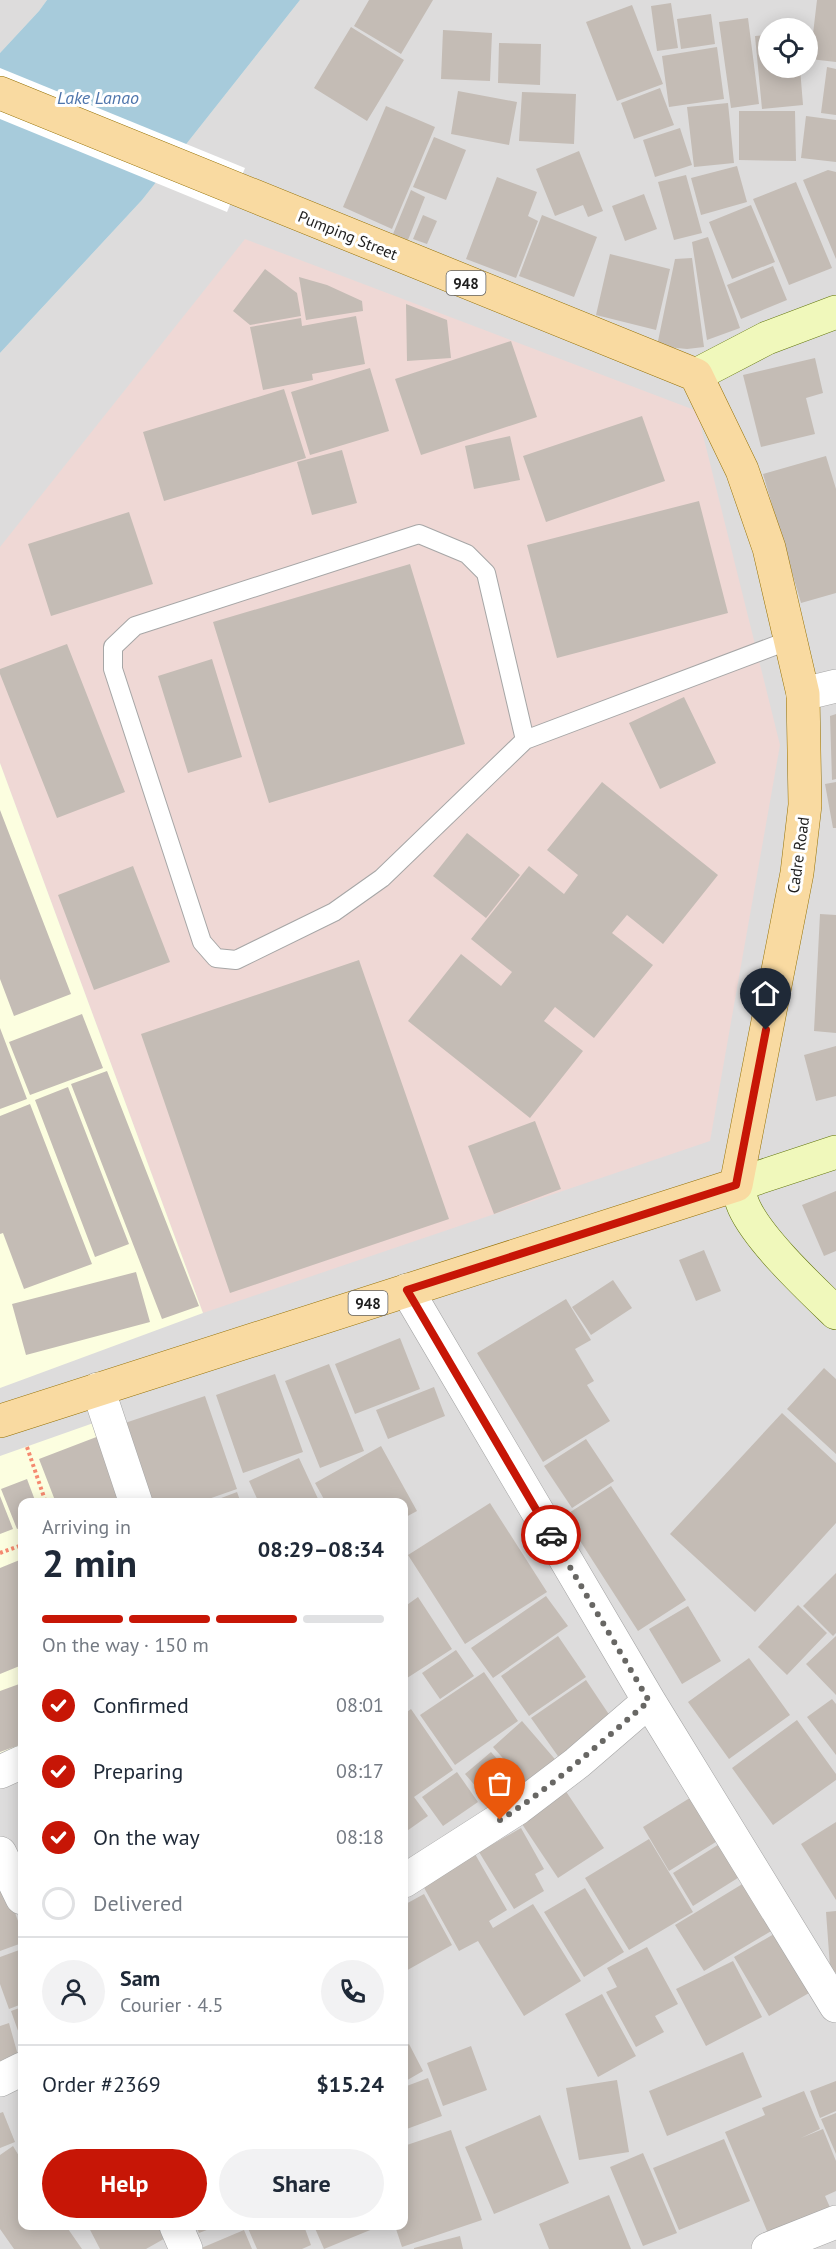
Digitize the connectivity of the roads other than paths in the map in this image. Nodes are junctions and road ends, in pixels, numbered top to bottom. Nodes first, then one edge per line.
1 (0, 93) edge
2 (836, 312) edge
3 (696, 375) junction
4 (790, 640) junction
5 (836, 686) edge
6 (803, 694) junction
7 (525, 740) junction
8 (836, 1152) edge
9 (736, 1185) junction
10 (407, 1290) junction
11 (836, 1313) edge
12 (98, 1389) junction
13 (8, 1419) edge
14 (134, 1498) edge
15 (649, 1701) junction
16 (18, 1764) edge
17 (0, 1772) edge
18 (0, 1853) edge
19 (408, 1878) edge
20 (18, 1890) edge
21 (836, 2006) edge
22 (18, 2071) edge
23 (0, 2080) edge
24 (836, 2222) edge
25 (178, 2230) edge
26 (186, 2249) edge
27 (768, 2249) edge

1 - 3 main road, Pumping Street / 948
2 - 3 main road
3 - 4 main road, Cadre Road
4 - 6 main road, Cadre Road
4 - 7 lane
5 - 6 street
6 - 9 main road, Cadre Road
7 - 7 lane
8 - 9 main road, 948
9 - 10 main road, 948
9 - 11 main road
10 - 12 main road, 948
10 - 15 street
12 - 13 main road, 948
12 - 14 street
15 - 19 street
15 - 21 street
16 - 17 street
18 - 20 street
22 - 23 street
24 - 27 street
25 - 26 street

